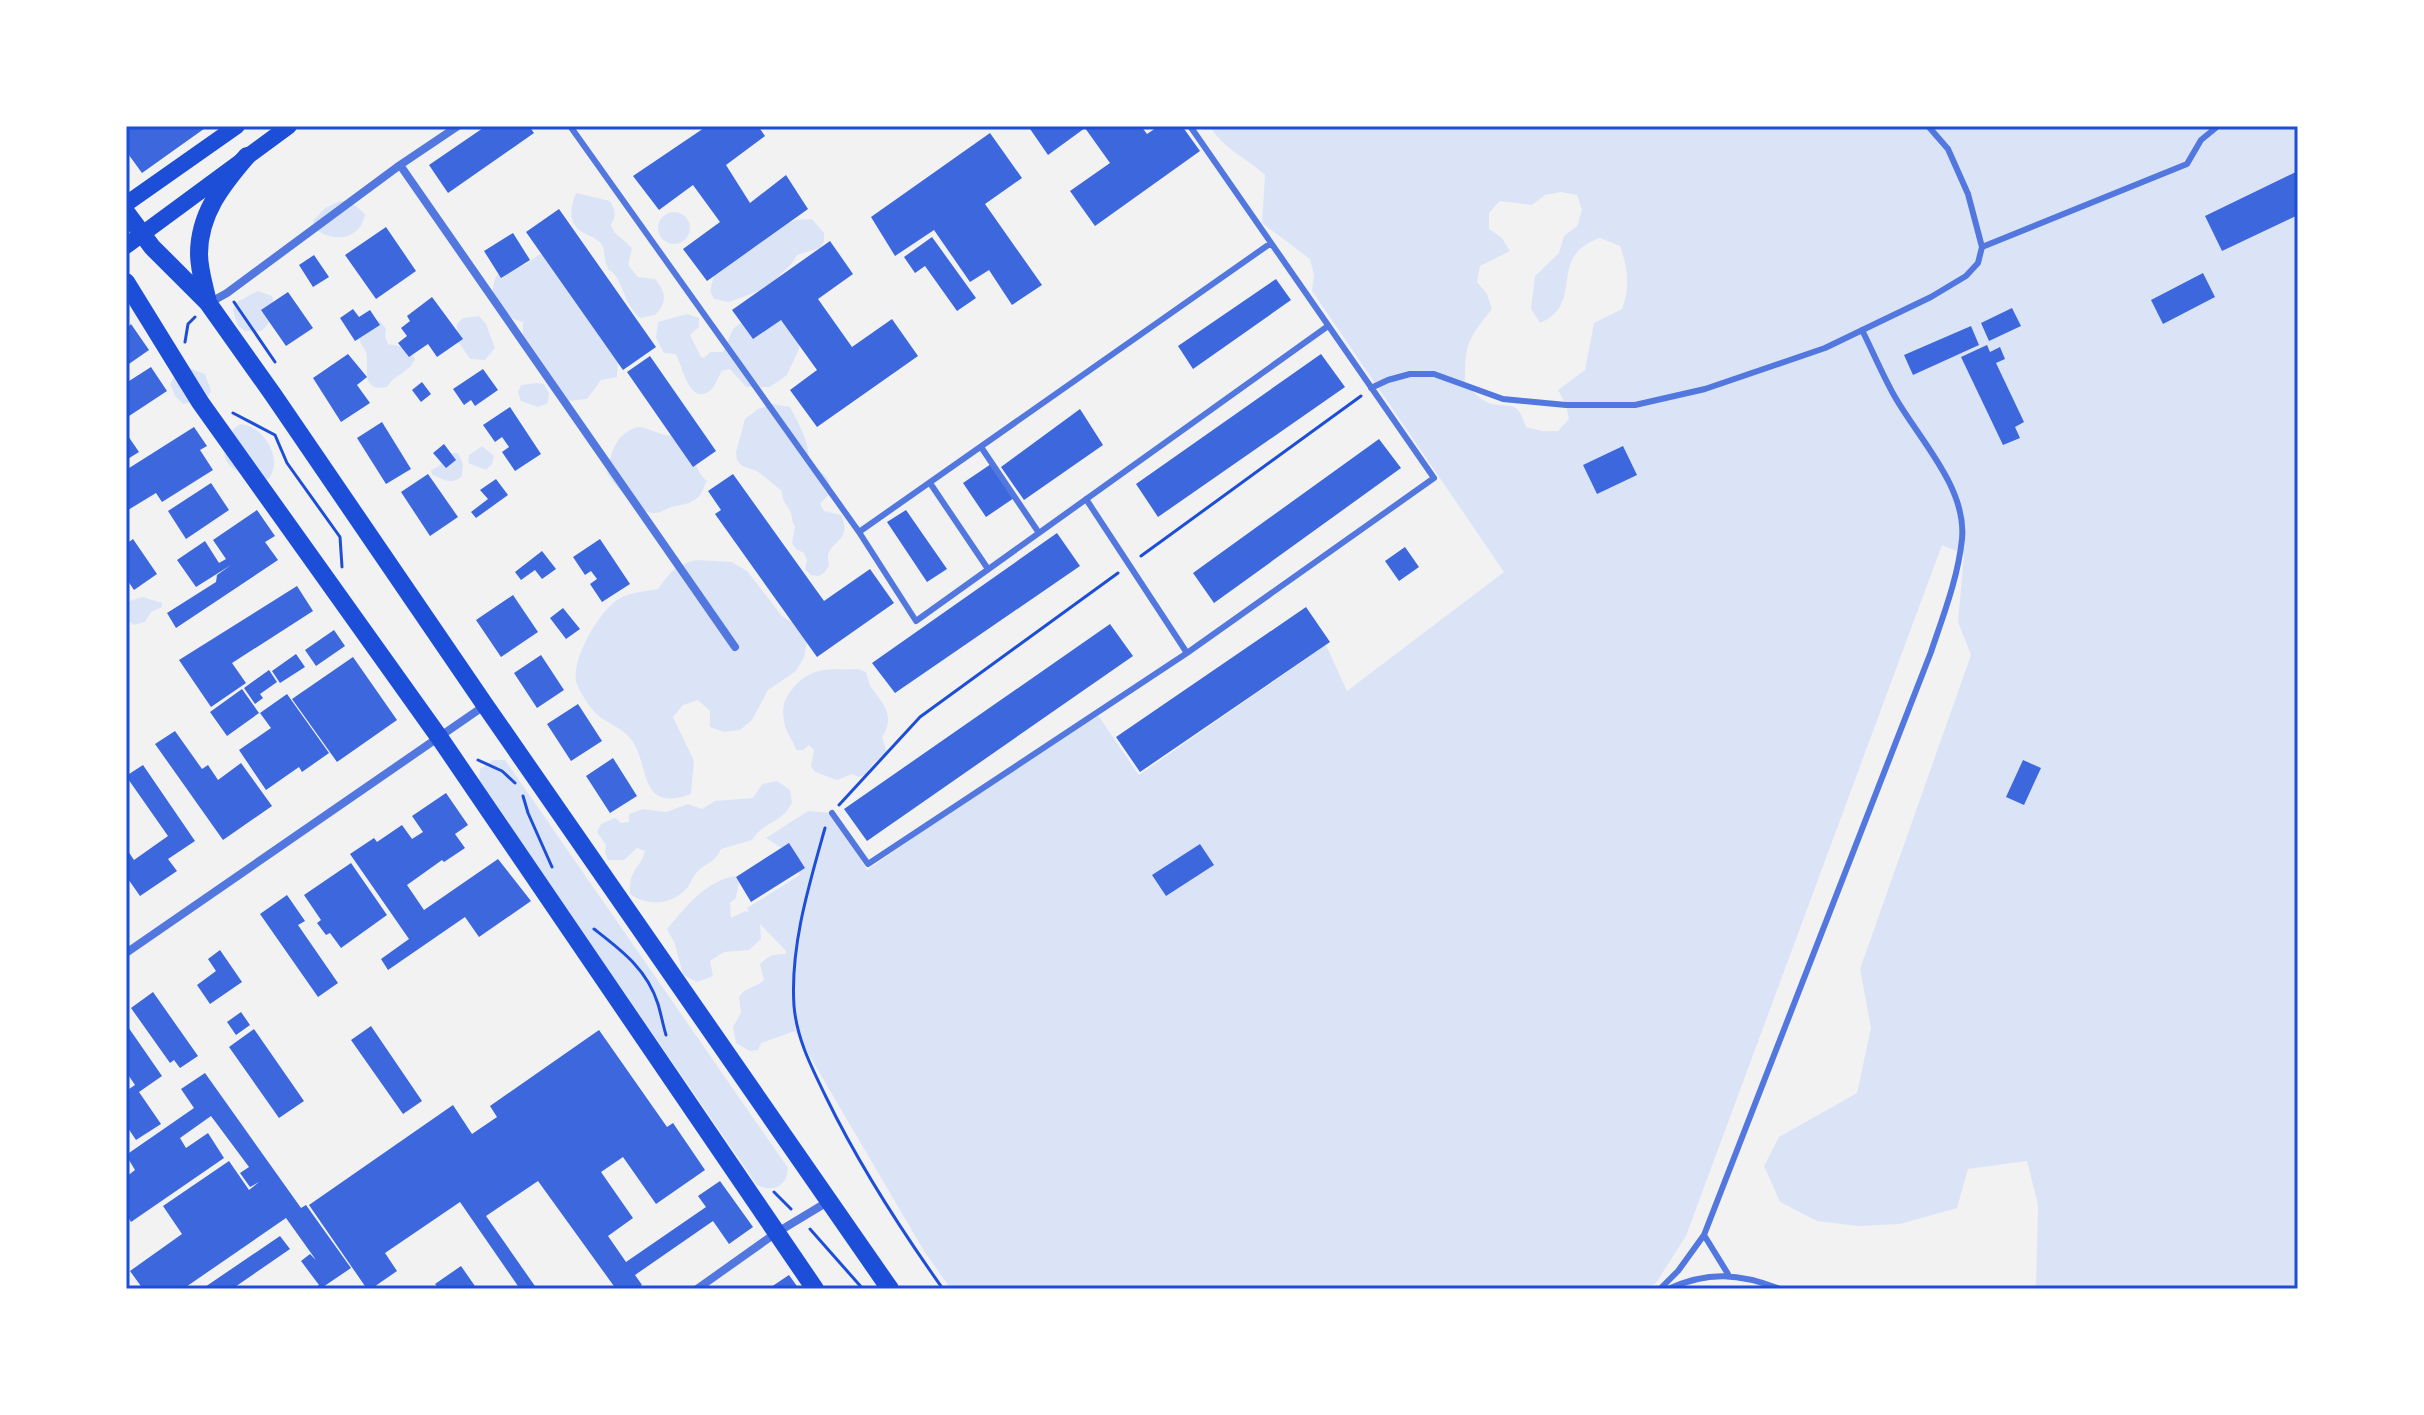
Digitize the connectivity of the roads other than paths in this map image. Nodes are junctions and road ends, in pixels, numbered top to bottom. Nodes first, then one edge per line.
1 (237, 126) edge
2 (289, 126) edge
3 (458, 126) edge
4 (570, 126) edge
5 (1190, 126) edge
6 (1928, 126) edge
7 (2218, 126) edge
8 (247, 156) junction
9 (400, 165) junction
10 (126, 204) edge
11 (126, 212) edge
12 (133, 240) edge
13 (1271, 243) junction
14 (1982, 247) junction
15 (126, 282) edge
16 (208, 303) junction
17 (1328, 326) junction
18 (1862, 330) junction
19 (1371, 388) junction
20 (981, 447) junction
21 (930, 483) junction
22 (1086, 499) junction
23 (859, 532) junction
24 (1039, 533) junction
25 (988, 569) junction
26 (735, 647) dead end
27 (1187, 653) junction
28 (485, 705) junction
29 (439, 737) junction
30 (832, 813) dead end
31 (126, 953) edge
32 (829, 1201) junction
33 (776, 1233) junction
34 (1704, 1235) junction
35 (1728, 1274) junction
36 (697, 1289) edge
37 (815, 1289) edge
38 (890, 1289) edge
39 (1660, 1289) edge
40 (1668, 1289) edge
41 (1780, 1289) edge

1 - 10 main road
2 - 8 main road
3 - 9 street
4 - 23 lane
5 - 13 lane
6 - 14 lane
7 - 14 lane
8 - 12 main road
8 - 16 main road
9 - 16 street
9 - 26 street
11 - 12 main road
12 - 16 main road
13 - 17 lane
13 - 20 lane
14 - 18 lane
15 - 29 main road
16 - 28 main road
17 - 19 lane
17 - 22 lane
18 - 19 lane
18 - 34 lane
19 - 27 lane
20 - 21 lane
20 - 24 lane
21 - 23 lane
21 - 25 lane
22 - 24 lane
22 - 27 lane
23 - 25 lane
24 - 25 lane
27 - 30 lane
28 - 29 street
28 - 32 main road
29 - 31 street
29 - 33 main road
32 - 33 street
32 - 38 main road
33 - 36 street
33 - 37 main road
34 - 35 lane
34 - 39 lane
35 - 40 lane
35 - 41 lane

